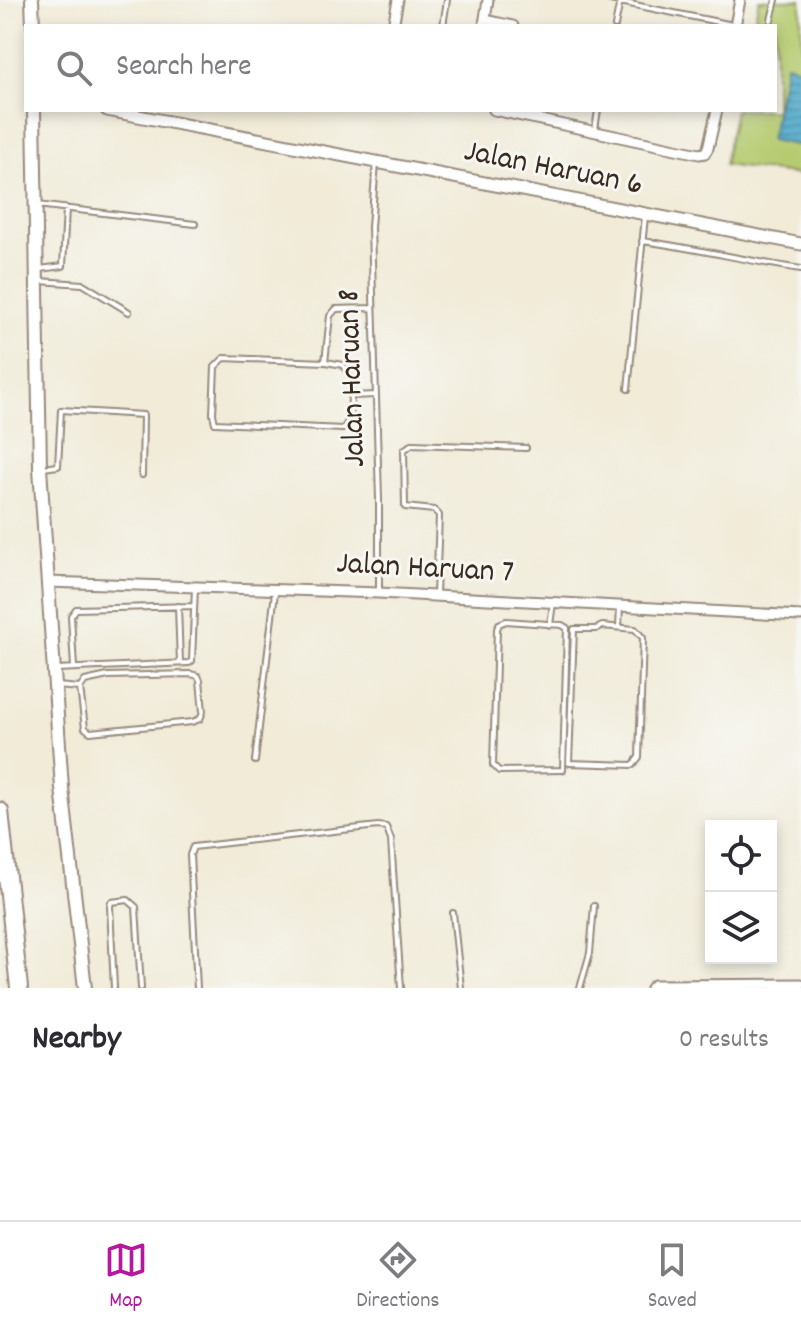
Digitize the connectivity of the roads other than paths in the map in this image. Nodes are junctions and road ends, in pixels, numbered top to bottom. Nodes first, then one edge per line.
1 (32, 0) edge
2 (398, 0) edge
3 (447, 0) edge
4 (488, 0) edge
5 (610, 0) edge
6 (740, 0) edge
7 (776, 0) edge
8 (620, 1) edge
9 (771, 20) dead end
10 (484, 23) edge
11 (33, 24) edge
12 (393, 24) edge
13 (443, 24) edge
14 (615, 24) edge
15 (726, 24) edge
16 (735, 24) edge
17 (34, 112) edge
18 (117, 112) edge
19 (504, 112) edge
20 (598, 112) edge
21 (715, 112) edge
22 (594, 131) junction
23 (376, 162) junction
24 (35, 204) junction
25 (66, 208) junction
26 (645, 214) junction
27 (195, 224) dead end
28 (642, 241) junction
29 (801, 244) edge
30 (801, 269) edge
31 (36, 275) junction
32 (373, 308) junction
33 (129, 312) dead end
34 (325, 362) junction
35 (628, 389) dead end
36 (376, 395) junction
37 (351, 396) junction
38 (526, 448) dead end
39 (40, 468) junction
40 (142, 475) dead end
41 (47, 582) junction
42 (195, 587) junction
43 (275, 590) junction
44 (379, 593) junction
45 (436, 595) junction
46 (553, 602) junction
47 (178, 606) junction
48 (194, 606) junction
49 (620, 606) junction
50 (801, 616) edge
51 (550, 625) junction
52 (619, 627) junction
53 (180, 663) junction
54 (74, 668) junction
55 (53, 669) junction
56 (55, 686) junction
57 (80, 688) junction
58 (255, 761) dead end
59 (0, 811) edge
60 (594, 906) dead end
61 (453, 913) dead end
62 (801, 984) edge
63 (651, 987) edge
64 (19, 988) edge
65 (85, 988) edge
66 (114, 988) edge
67 (141, 988) edge
68 (197, 988) edge
69 (401, 988) edge
70 (461, 988) edge
71 (580, 988) edge

1 - 11 main road
2 - 12 street
3 - 13 lane
4 - 10 street
5 - 8 lane
6 - 16 street
7 - 9 lane
8 - 14 lane
8 - 15 lane
17 - 24 main road
18 - 23 street, Jalan Haruan 6
19 - 22 street
20 - 22 lane
21 - 22 street
23 - 26 street, Jalan Haruan 6
23 - 32 lane, Jalan Haruan 8
24 - 25 lane
24 - 31 main road
25 - 27 lane
25 - 31 lane
26 - 28 lane
26 - 29 street, Jalan Haruan 6
28 - 30 lane
28 - 35 lane
31 - 33 lane
31 - 39 main road
32 - 34 lane
32 - 36 lane, Jalan Haruan 8
34 - 37 lane
34 - 37 lane
36 - 37 lane
36 - 44 lane, Jalan Haruan 8
38 - 45 lane
39 - 40 lane
39 - 41 main road
41 - 42 street, Jalan Haruan 7
41 - 55 main road
42 - 43 street, Jalan Haruan 7
42 - 48 lane
43 - 44 street, Jalan Haruan 7
43 - 58 lane
44 - 45 street, Jalan Haruan 7
45 - 46 street, Jalan Haruan 7
46 - 49 street, Jalan Haruan 7
46 - 51 lane
47 - 48 lane
47 - 53 lane
47 - 54 lane
48 - 53 lane
49 - 50 street, Jalan Haruan 7
49 - 52 lane
51 - 51 lane
52 - 52 lane
53 - 54 lane
54 - 55 lane
55 - 56 main road
56 - 57 lane
56 - 65 main road
57 - 57 lane
59 - 64 highway
60 - 71 lane
61 - 70 lane
62 - 63 street
66 - 67 lane
68 - 69 lane

